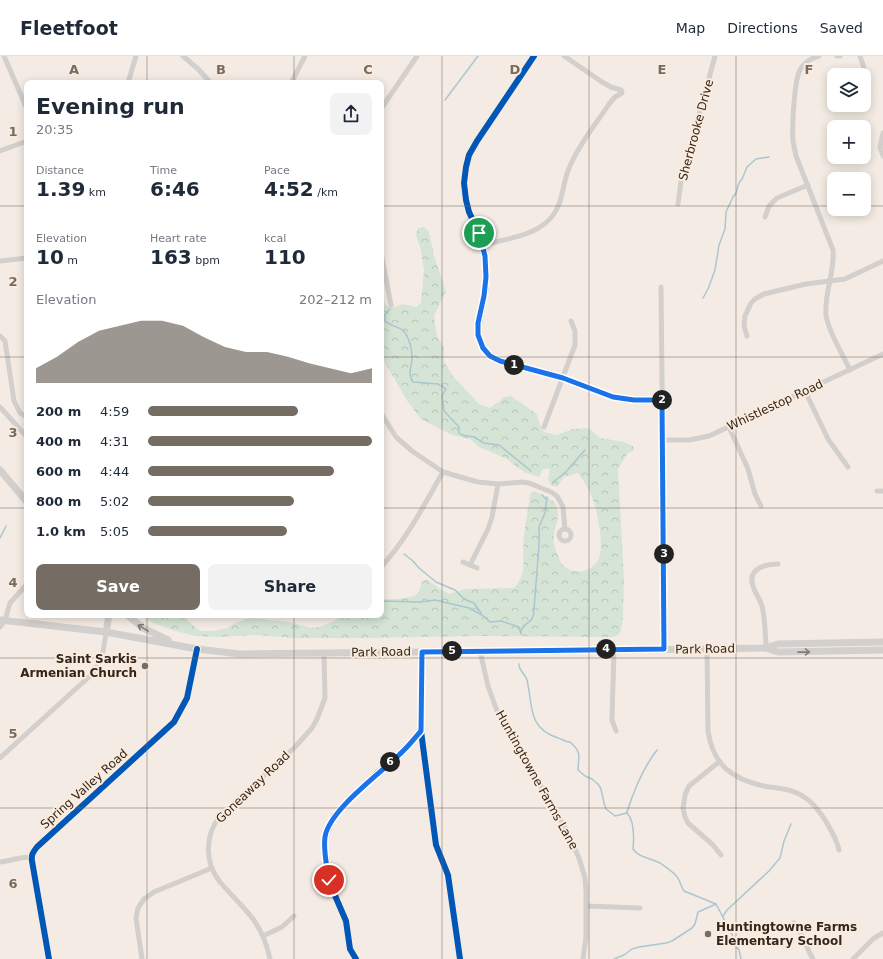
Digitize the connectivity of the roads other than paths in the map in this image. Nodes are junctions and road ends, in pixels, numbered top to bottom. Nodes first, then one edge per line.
1 (4, 56) edge
2 (136, 56) edge
3 (183, 56) edge
4 (305, 56) edge
5 (417, 56) edge
6 (534, 56) edge
7 (564, 56) edge
8 (716, 56) edge
9 (819, 56) edge
10 (837, 56) edge
11 (840, 56) edge
12 (860, 56) edge
13 (865, 68) edge
14 (129, 80) edge
15 (208, 80) edge
16 (293, 80) edge
17 (24, 102) edge
18 (384, 105) edge
19 (883, 133) edge
20 (24, 142) edge
21 (0, 151) edge
22 (883, 156) edge
23 (808, 185) junction
24 (678, 204) dead end
25 (765, 217) dead end
26 (482, 245) junction
27 (24, 258) edge
28 (0, 261) edge
29 (883, 261) edge
30 (384, 269) edge
31 (830, 281) junction
32 (661, 287) dead end
33 (391, 305) dead end
34 (571, 321) dead end
35 (0, 336) edge
36 (747, 336) dead end
37 (883, 354) edge
38 (850, 370) junction
39 (563, 378) junction
40 (805, 391) junction
41 (662, 400) junction
42 (0, 407) edge
43 (24, 415) edge
44 (384, 419) edge
45 (544, 427) dead end
46 (729, 427) junction
47 (24, 434) edge
48 (662, 440) junction
49 (848, 467) dead end
50 (0, 470) edge
51 (443, 472) junction
52 (498, 484) junction
53 (24, 498) edge
54 (761, 506) dead end
55 (565, 529) dead end
56 (463, 562) dead end
57 (384, 564) edge
58 (778, 564) dead end
59 (470, 565) junction
60 (477, 568) dead end
61 (24, 587) edge
62 (108, 618) edge
63 (130, 618) edge
64 (2, 620) edge
65 (0, 627) edge
66 (106, 632) junction
67 (883, 642) edge
68 (187, 647) junction
69 (766, 648) junction
70 (197, 649) junction
71 (614, 649) junction
72 (664, 649) junction
73 (707, 649) junction
74 (480, 650) junction
75 (883, 650) edge
76 (422, 652) junction
77 (324, 653) junction
78 (421, 731) junction
79 (616, 731) dead end
80 (0, 758) edge
81 (719, 762) junction
82 (839, 850) dead end
83 (721, 855) dead end
84 (32, 857) junction
85 (0, 862) edge
86 (212, 868) junction
87 (586, 906) junction
88 (640, 908) dead end
89 (294, 916) dead end
90 (794, 923) dead end
91 (883, 933) edge
92 (263, 936) junction
93 (49, 959) edge
94 (142, 959) edge
95 (270, 959) edge
96 (356, 959) edge
97 (460, 959) edge
98 (583, 959) edge
99 (813, 959) edge
100 (852, 959) edge

1 - 17 street
2 - 14 street
3 - 15 street
4 - 16 street
5 - 18 street
6 - 26 street
7 - 26 street
8 - 24 street, Sherbrooke Drive
9 - 23 street
10 - 11 street
12 - 13 street
19 - 22 street
20 - 21 street
23 - 25 street
23 - 31 street
26 - 39 street
27 - 28 street
29 - 31 street
30 - 33 street
31 - 36 street
31 - 38 street
32 - 41 street
34 - 39 street
35 - 43 street
37 - 38 street, Whistlestop Road
38 - 40 street, Whistlestop Road
39 - 41 street
39 - 45 street
40 - 46 street, Whistlestop Road
40 - 49 street
41 - 48 street
42 - 47 street
44 - 51 street
46 - 48 street, Whistlestop Road
46 - 54 street
48 - 72 street
50 - 53 main road
51 - 52 street
51 - 57 street
52 - 55 street
52 - 59 street
56 - 59 street
58 - 69 street
59 - 60 street
61 - 64 street
62 - 66 main road
68 -> 63 main road
64 - 65 street
64 - 66 main road, Park Road
66 - 68 main road, Park Road
66 - 80 street
67 - 69 main road, Park Road
68 - 70 main road, Park Road
69 - 73 main road, Park Road
69 -> 75 main road, Park Road
70 - 77 main road, Park Road
70 - 84 street, Spring Valley Road
71 - 72 main road, Park Road
71 - 74 main road, Park Road
71 - 79 street
72 - 73 main road, Park Road
73 - 81 street
74 - 76 main road, Park Road
74 - 87 street, Huntingtowne Farms Lane
76 - 77 main road, Park Road
76 - 78 street
77 - 86 street, Goneaway Road
78 - 96 street
78 - 97 street
81 - 82 street
81 - 83 street
84 - 85 street
84 - 93 street
86 - 92 street, Goneaway Road
86 - 94 street
87 - 88 street
87 - 98 street, Huntingtowne Farms Lane
89 - 92 street
90 - 99 street
91 - 100 street
92 - 95 street, Goneaway Road

